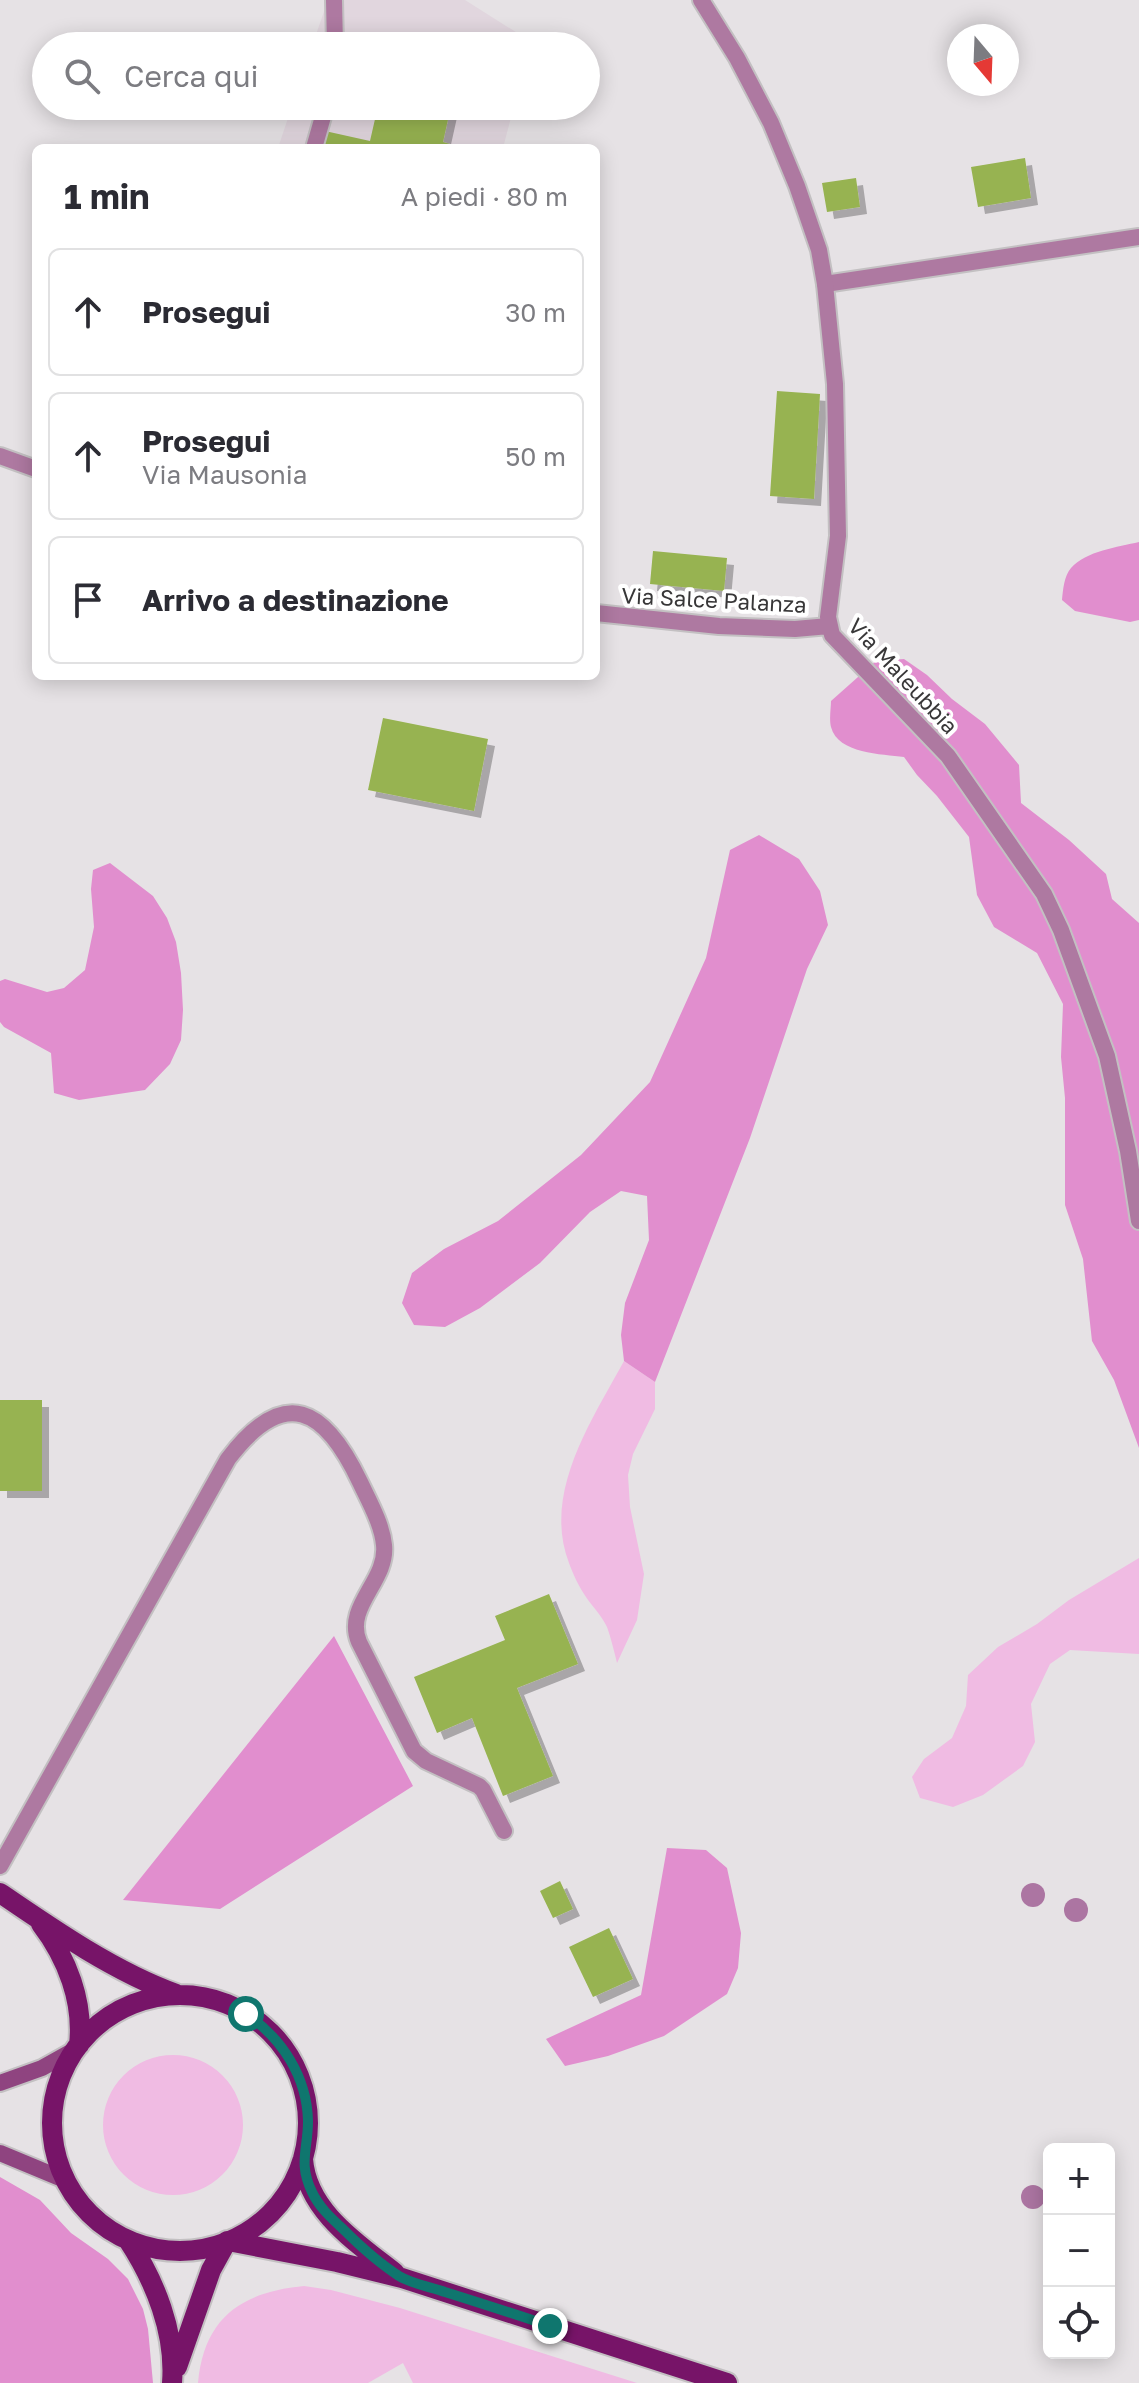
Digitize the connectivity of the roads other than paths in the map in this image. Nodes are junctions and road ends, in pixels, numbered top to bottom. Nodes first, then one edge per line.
1 (334, 0) edge
2 (701, 0) edge
3 (335, 32) edge
4 (322, 120) edge
5 (315, 144) edge
6 (1139, 237) edge
7 (825, 284) junction
8 (0, 456) edge
9 (32, 468) edge
10 (600, 613) edge
11 (829, 626) junction
12 (1139, 1221) edge
13 (504, 1831) dead end
14 (0, 1866) edge
15 (0, 1893) edge
16 (36, 1918) junction
17 (179, 1995) junction
18 (77, 2047) junction
19 (0, 2083) edge
20 (0, 2153) edge
21 (303, 2156) junction
22 (65, 2180) junction
23 (128, 2240) junction
24 (228, 2241) junction
25 (402, 2278) junction
26 (173, 2381) edge
27 (727, 2383) edge

1 - 3 street
2 - 7 street, Via Maleubbia
4 - 5 street
6 - 7 street
7 - 11 street, Via Maleubbia
8 - 9 street
10 - 11 street, Via Salce Palanza
11 - 12 street, Via Maleubbia
13 - 14 street
15 - 16 main road
16 - 17 main road
16 - 18 main road
17 - 18 main road
17 - 21 main road
18 - 19 main road
18 - 22 main road
20 - 22 main road
21 - 24 main road
21 - 25 main road
22 - 23 main road
23 - 24 main road
23 - 26 main road
24 - 25 main road
24 - 26 main road
25 - 27 main road

